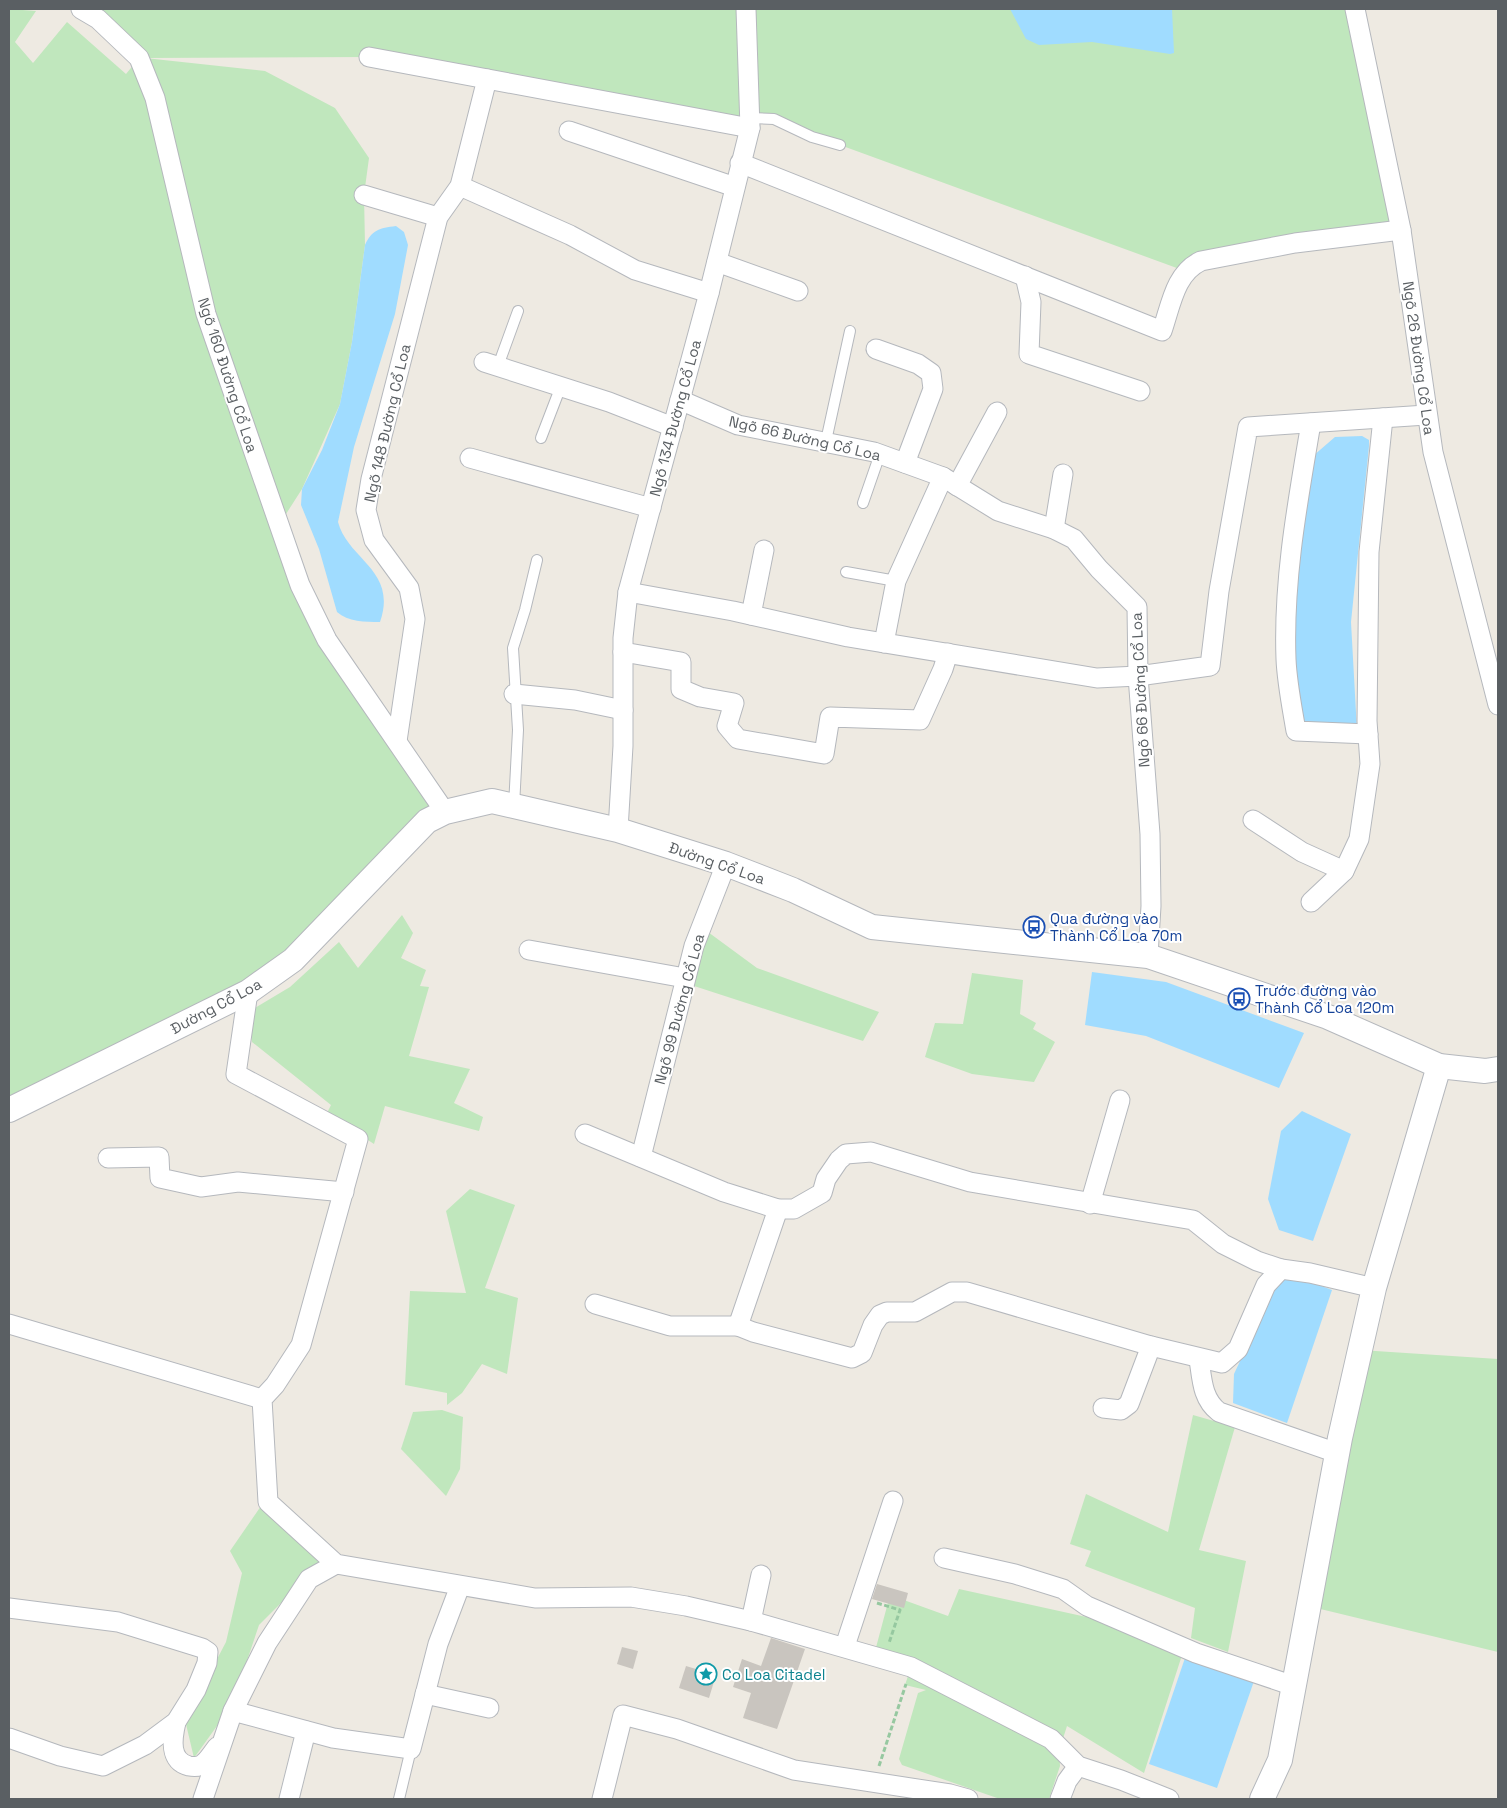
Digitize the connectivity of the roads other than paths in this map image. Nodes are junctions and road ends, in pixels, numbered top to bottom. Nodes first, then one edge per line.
1 (81, 9) edge
2 (746, 9) edge
3 (1355, 9) edge
4 (369, 57) dead end
5 (487, 79) junction
6 (750, 123) junction
7 (569, 131) dead end
8 (840, 145) dead end
9 (740, 163) junction
10 (460, 186) junction
11 (735, 186) junction
12 (364, 195) dead end
13 (438, 218) junction
14 (1401, 230) junction
15 (717, 262) junction
16 (1025, 276) junction
17 (798, 291) dead end
18 (709, 293) junction
19 (518, 311) dead end
20 (850, 331) dead end
21 (876, 349) dead end
22 (491, 364) joint
23 (560, 386) junction
24 (1140, 391) dead end
25 (680, 400) junction
26 (997, 412) dead end
27 (1426, 416) junction
28 (1383, 418) junction
29 (1311, 422) junction
30 (673, 427) junction
31 (540, 438) dead end
32 (826, 441) junction
33 (880, 454) junction
34 (470, 458) dead end
35 (905, 463) junction
36 (1063, 474) dead end
37 (950, 481) junction
38 (863, 503) dead end
39 (651, 508) junction
40 (1054, 529) junction
41 (764, 550) dead end
42 (536, 560) dead end
43 (846, 572) dead end
44 (896, 581) junction
45 (628, 592) junction
46 (751, 615) junction
47 (884, 643) junction
48 (623, 652) junction
49 (948, 653) junction
50 (1138, 676) junction
51 (514, 694) junction
52 (1498, 705) edge
53 (623, 710) junction
54 (1368, 734) junction
55 (397, 741) junction
56 (514, 806) junction
57 (446, 812) junction
58 (1253, 820) dead end
59 (618, 830) junction
60 (726, 864) junction
61 (1344, 870) junction
62 (1311, 902) dead end
63 (529, 950) dead end
64 (1148, 956) junction
65 (685, 978) junction
66 (248, 992) junction
67 (1439, 1066) junction
68 (1498, 1069) edge
69 (1120, 1100) dead end
70 (9, 1110) edge
71 (585, 1134) dead end
72 (641, 1157) junction
73 (108, 1158) dead end
74 (344, 1192) junction
75 (1090, 1204) junction
76 (778, 1209) junction
77 (1281, 1269) junction
78 (1374, 1288) junction
79 (596, 1304) dead end
80 (9, 1324) edge
81 (738, 1326) junction
82 (1151, 1346) junction
83 (1199, 1359) junction
84 (262, 1399) junction
85 (1103, 1408) dead end
86 (1337, 1453) junction
87 (893, 1501) dead end
88 (944, 1558) dead end
89 (336, 1564) junction
90 (761, 1575) dead end
91 (460, 1586) junction
92 (9, 1608) edge
93 (751, 1621) junction
94 (846, 1646) junction
95 (1294, 1686) junction
96 (425, 1694) junction
97 (489, 1708) dead end
98 (233, 1711) junction
99 (176, 1722) junction
100 (306, 1731) junction
101 (9, 1738) edge
102 (223, 1741) junction
103 (410, 1749) junction
104 (1078, 1766) junction
105 (203, 1799) edge
106 (289, 1799) edge
107 (399, 1799) edge
108 (602, 1799) edge
109 (968, 1799) edge
110 (1060, 1799) edge
111 (1169, 1799) edge
112 (1262, 1799) edge

1 - 55 street, Ngõ 160 Đường Cổ Loa
2 - 6 street, Ngõ 134 Đường Cổ Loa
3 - 14 street, Ngõ 26 Đường Cổ Loa
4 - 5 street
5 - 6 street
5 - 10 street, Ngõ 148 Đường Cổ Loa
6 - 8 lane
6 - 9 street, Ngõ 134 Đường Cổ Loa
7 - 11 street
9 - 11 street, Ngõ 134 Đường Cổ Loa
9 - 16 street
10 - 13 street, Ngõ 148 Đường Cổ Loa
10 - 18 street
11 - 15 street, Ngõ 134 Đường Cổ Loa
12 - 13 street
13 - 55 street, Ngõ 148 Đường Cổ Loa
14 - 16 street
14 - 27 street, Ngõ 26 Đường Cổ Loa
15 - 17 street
15 - 18 street, Ngõ 134 Đường Cổ Loa
16 - 24 street
18 - 25 street, Ngõ 134 Đường Cổ Loa
19 - 22 lane
20 - 32 lane
21 - 35 street
22 - 23 street
23 - 30 street
23 - 31 lane
25 - 30 street, Ngõ 134 Đường Cổ Loa
25 - 32 street, Ngõ 66 Đường Cổ Loa
26 - 37 street
27 - 28 street
27 - 52 street, Ngõ 26 Đường Cổ Loa
28 - 29 street
28 - 54 street
29 - 50 street
29 - 54 street
30 - 39 street, Ngõ 134 Đường Cổ Loa
32 - 33 street, Ngõ 66 Đường Cổ Loa
33 - 35 street, Ngõ 66 Đường Cổ Loa
33 - 38 lane
34 - 39 street
35 - 37 street, Ngõ 66 Đường Cổ Loa
36 - 40 street
37 - 40 street, Ngõ 66 Đường Cổ Loa
37 - 44 street
39 - 45 street, Ngõ 134 Đường Cổ Loa
40 - 50 street, Ngõ 66 Đường Cổ Loa
41 - 46 street
42 - 51 lane
43 - 44 lane
44 - 47 street
45 - 46 street
45 - 48 street, Ngõ 134 Đường Cổ Loa
46 - 47 street
47 - 49 street
48 - 49 street
48 - 53 street, Ngõ 134 Đường Cổ Loa
49 - 50 street
50 - 64 street, Ngõ 66 Đường Cổ Loa
51 - 53 street
51 - 56 lane
53 - 59 street, Ngõ 134 Đường Cổ Loa
54 - 61 street
55 - 57 street
56 - 57 street, Đường Cổ Loa
56 - 59 street, Đường Cổ Loa
57 - 66 street, Đường Cổ Loa
58 - 61 street
59 - 60 street, Đường Cổ Loa
60 - 64 street, Đường Cổ Loa
60 - 65 street, Ngõ 99 Đường Cổ Loa
61 - 62 street
63 - 65 street
64 - 67 street, Đường Cổ Loa
65 - 72 street, Ngõ 99 Đường Cổ Loa
66 - 70 street, Đường Cổ Loa
66 - 74 street
67 - 68 street, Đường Cổ Loa
67 - 78 street
69 - 75 street
71 - 72 street
72 - 76 street
73 - 74 street
74 - 84 street
75 - 76 street
75 - 77 street
76 - 81 street
77 - 78 street
77 - 83 street
78 - 86 street
79 - 81 street
80 - 84 street
81 - 82 street
82 - 83 street
82 - 85 street
83 - 86 street
84 - 89 street
86 - 95 street
87 - 94 street
88 - 95 street
89 - 91 street
89 - 98 street
90 - 93 street
91 - 93 street
91 - 96 street
92 - 99 street
93 - 94 street
94 - 104 street
95 - 112 street
96 - 97 street
96 - 103 street
98 - 100 street
98 - 102 street
99 - 101 street
99 - 102 street
100 - 103 street
100 - 106 street
102 - 105 street
103 - 107 lane
104 - 110 street
104 - 111 street
108 - 109 street

